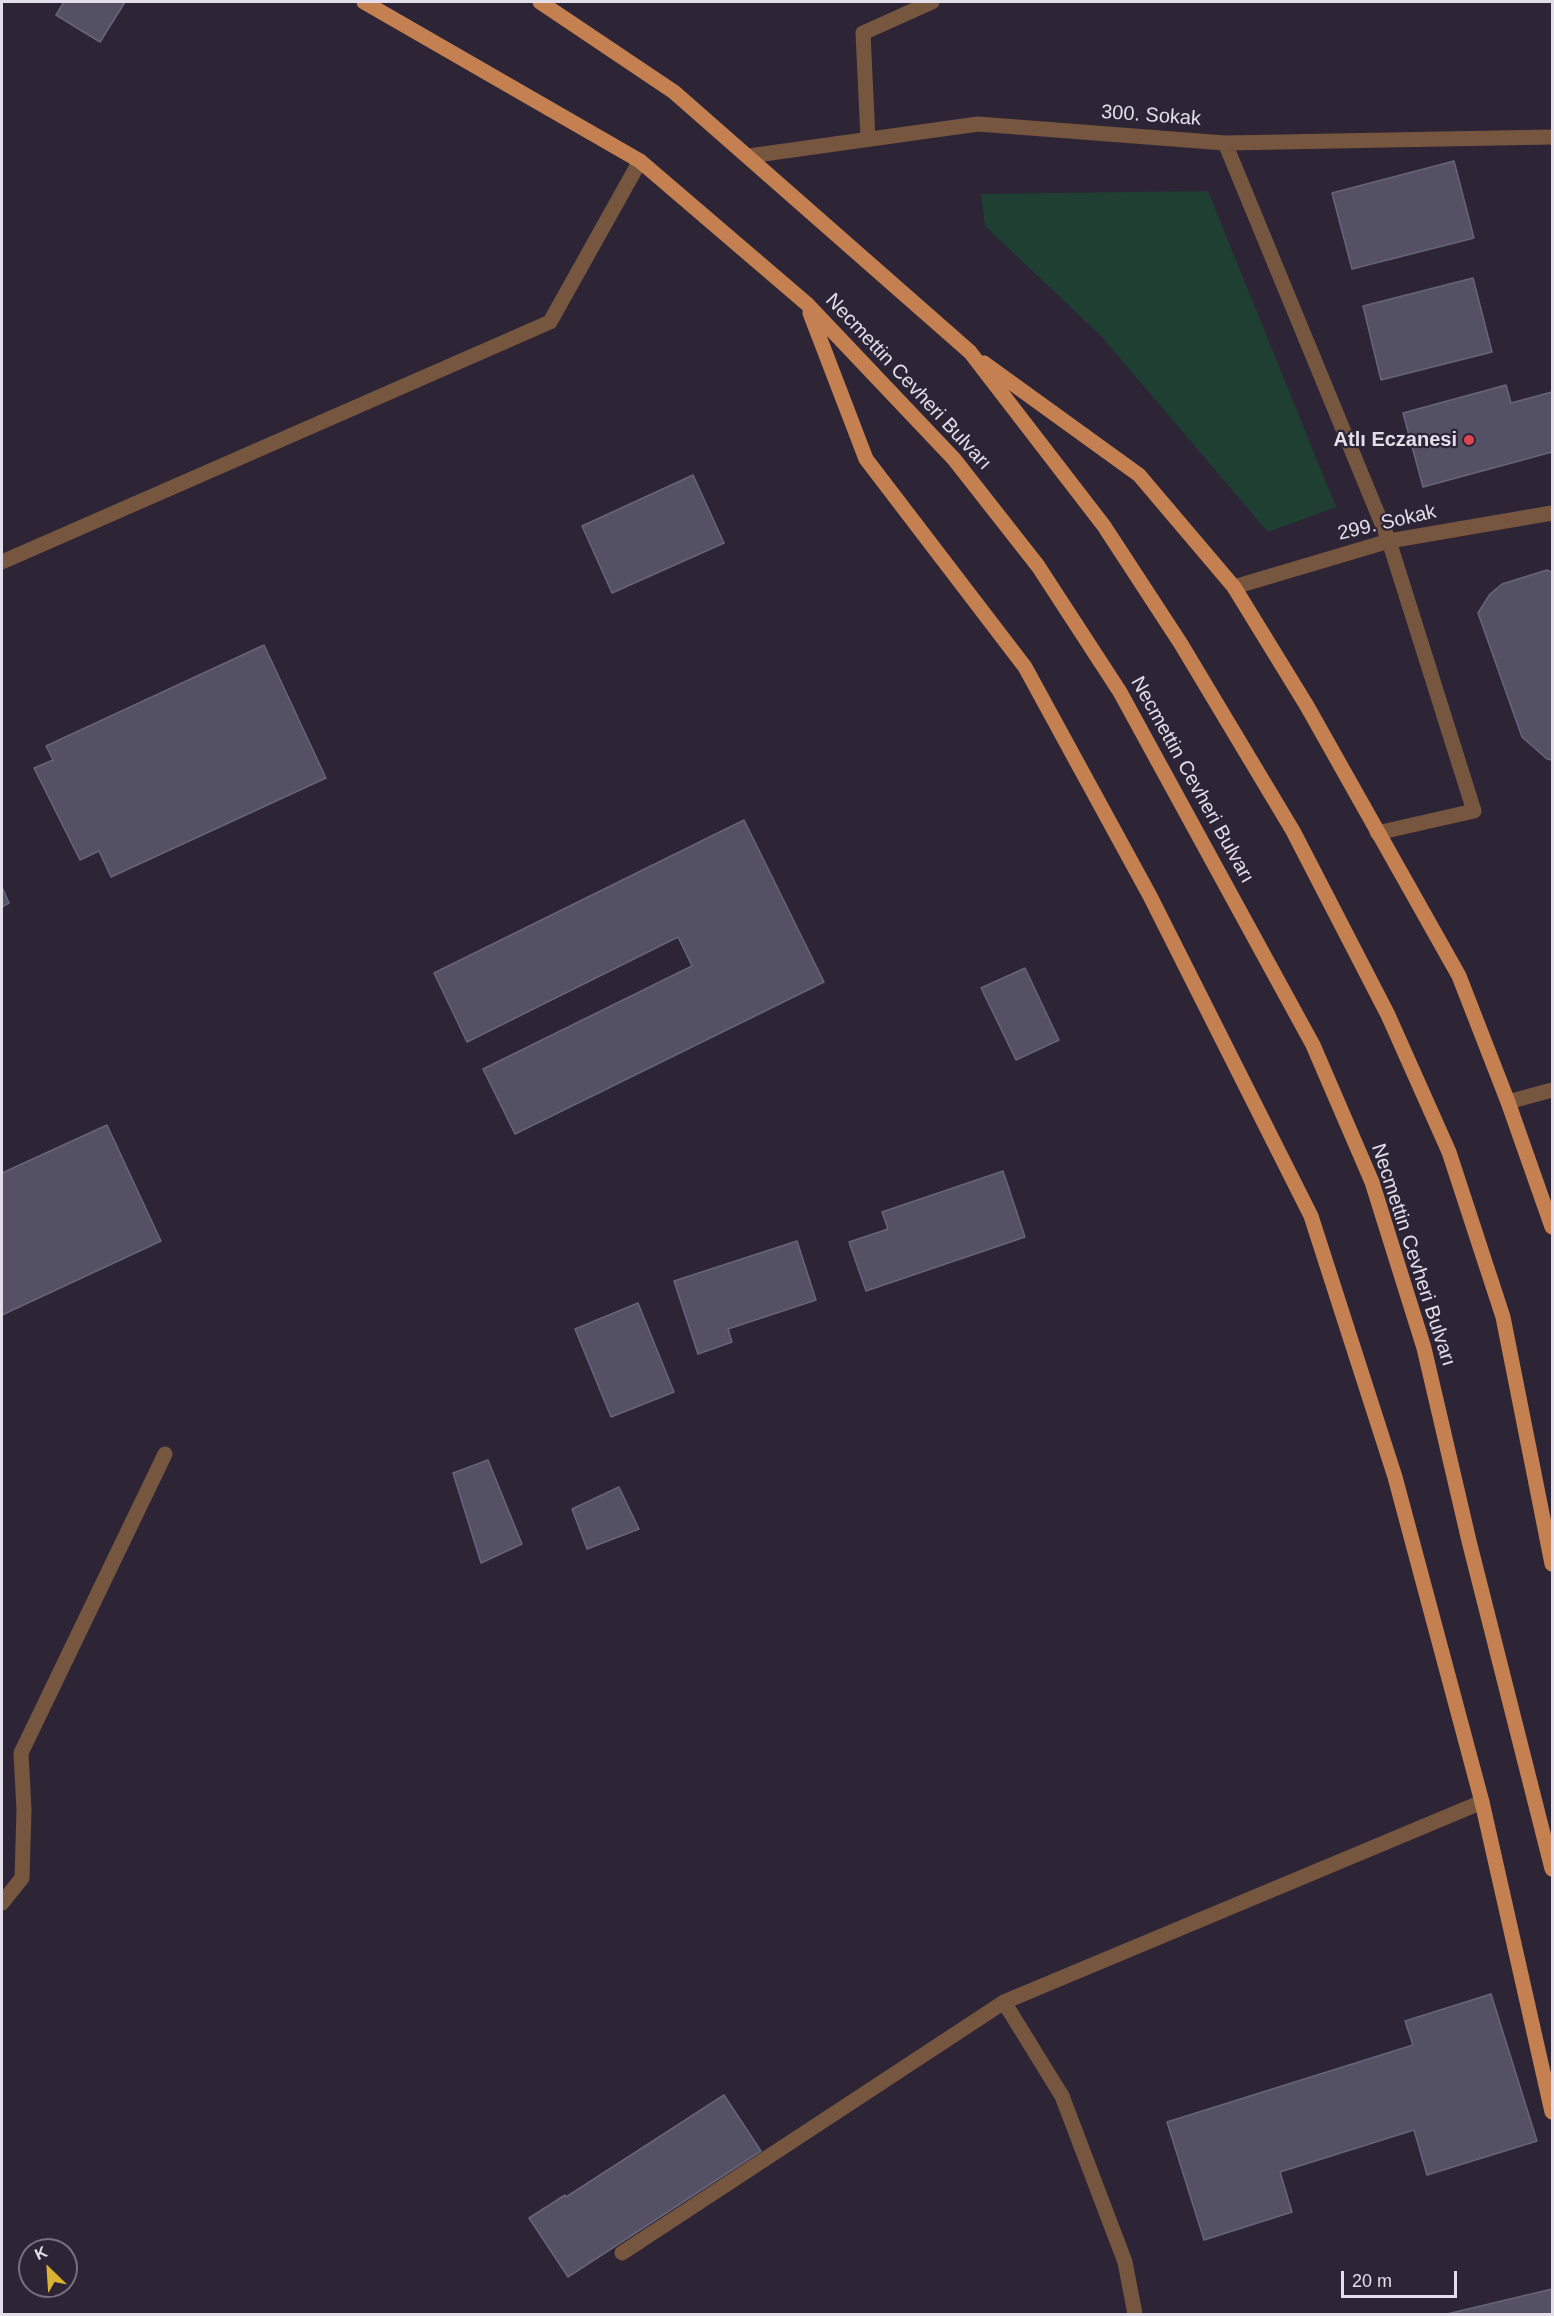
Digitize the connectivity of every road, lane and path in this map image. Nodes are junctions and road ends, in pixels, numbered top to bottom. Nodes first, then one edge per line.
1 (364, 2) edge
2 (540, 2) edge
3 (932, 2) edge
4 (1552, 137) edge
5 (868, 139) junction
6 (1225, 142) junction
7 (749, 156) junction
8 (640, 161) junction
9 (807, 304) junction
10 (970, 352) junction
11 (1552, 513) edge
12 (1389, 541) junction
13 (2, 562) edge
14 (1234, 587) junction
15 (1377, 833) junction
16 (1552, 1090) edge
17 (1508, 1102) junction
18 (1552, 1227) edge
19 (165, 1454) dead end
20 (1552, 1564) edge
21 (1482, 1802) junction
22 (1552, 1869) edge
23 (2, 1903) edge
24 (1004, 2002) junction
25 (1552, 2112) edge
26 (622, 2253) dead end
27 (1135, 2314) edge

1 - 8 main road, Necmettin Cevheri Bulvarı
2 - 7 main road
3 - 5 street
4 - 6 street, 300. Sokak
5 - 6 street, 300. Sokak
5 - 7 street, 300. Sokak
6 - 12 street
7 - 10 main road
8 - 9 main road, Necmettin Cevheri Bulvarı
8 - 13 street
9 - 21 main road
9 - 22 main road, Necmettin Cevheri Bulvarı
10 - 14 main road
10 - 20 main road
11 - 12 street, 299. Sokak
12 - 14 street, 299. Sokak
12 - 15 street
14 - 15 main road
15 - 17 main road
16 - 17 street
17 - 18 main road
19 - 23 street
21 - 24 street
21 - 25 main road
24 - 26 street
24 - 27 street

